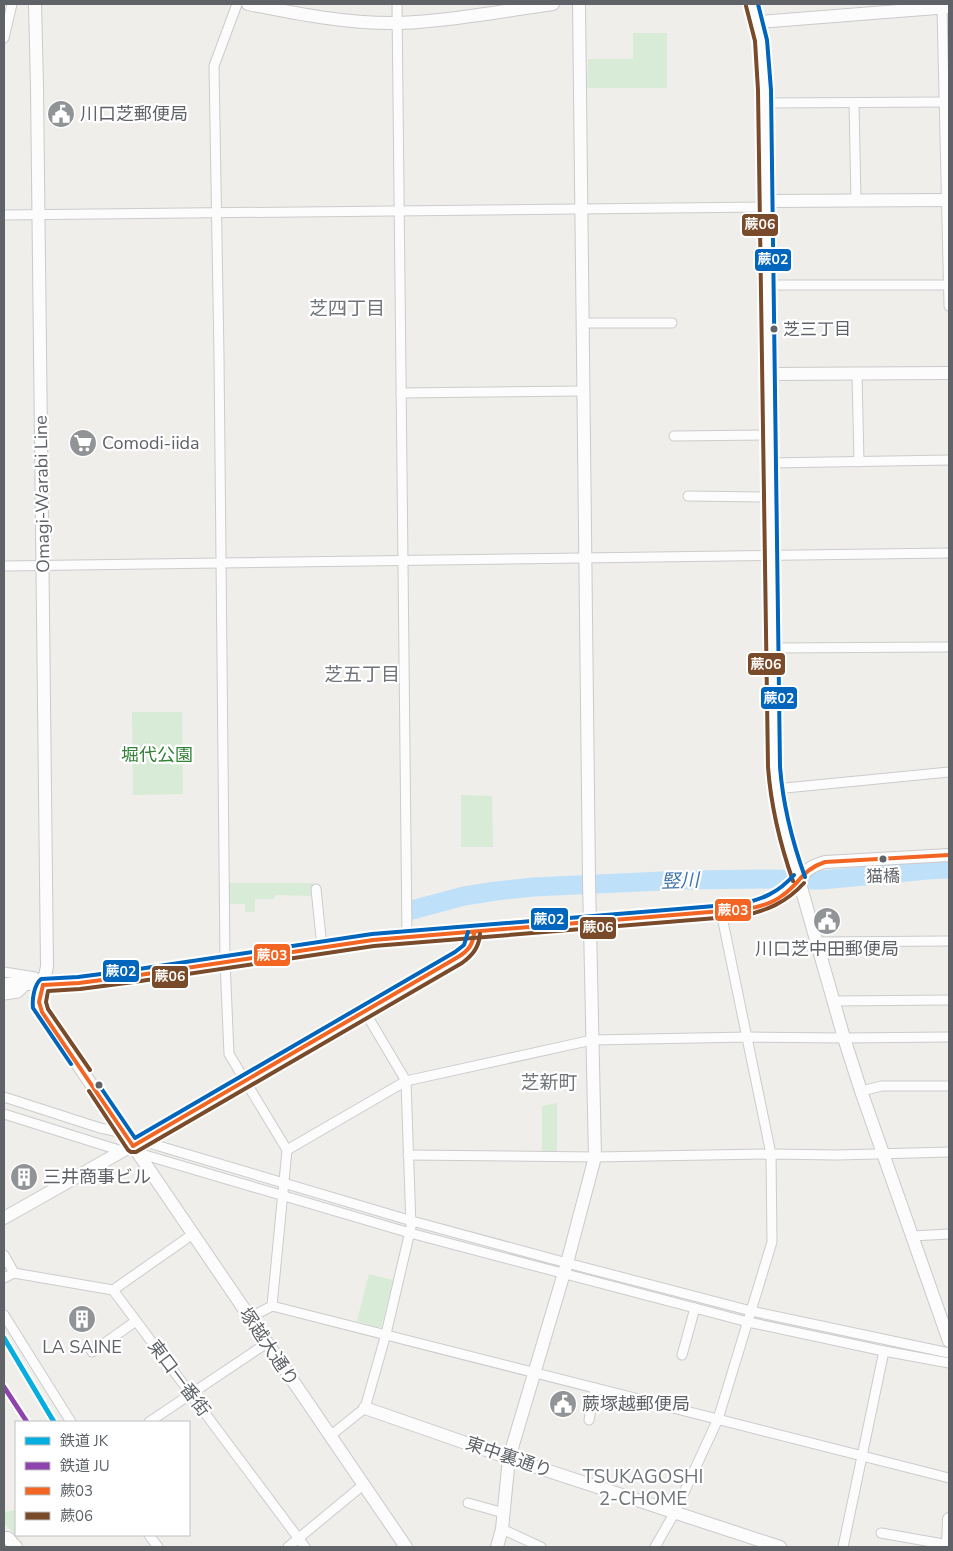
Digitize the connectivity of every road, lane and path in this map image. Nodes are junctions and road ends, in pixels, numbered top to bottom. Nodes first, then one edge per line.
1 (12, 4) edge
2 (35, 4) edge
3 (237, 4) edge
4 (248, 4) edge
5 (397, 4) edge
6 (553, 4) edge
7 (579, 4) edge
8 (752, 4) edge
9 (944, 6) edge
10 (758, 22) junction
11 (398, 23) junction
12 (4, 38) edge
13 (947, 102) edge
14 (765, 103) junction
15 (854, 103) junction
16 (856, 200) junction
17 (948, 200) edge
18 (766, 204) junction
19 (581, 209) junction
20 (400, 211) junction
21 (216, 213) junction
22 (4, 215) edge
23 (38, 215) junction
24 (949, 284) edge
25 (768, 286) junction
26 (949, 306) edge
27 (582, 322) junction
28 (672, 323) dead end
29 (949, 373) edge
30 (769, 374) junction
31 (857, 374) junction
32 (583, 391) junction
33 (401, 393) junction
34 (770, 435) junction
35 (674, 436) dead end
36 (949, 460) edge
37 (859, 462) junction
38 (770, 463) junction
39 (688, 496) dead end
40 (770, 497) junction
41 (949, 553) edge
42 (771, 556) junction
43 (585, 558) junction
44 (403, 560) junction
45 (221, 563) junction
46 (42, 565) junction
47 (4, 566) edge
48 (949, 647) edge
49 (772, 648) junction
50 (949, 772) edge
51 (775, 789) junction
52 (949, 855) edge
53 (799, 879) junction
54 (316, 889) dead end
55 (721, 912) junction
56 (590, 922) junction
57 (474, 932) junction
58 (406, 937) junction
59 (949, 941) edge
60 (815, 942) junction
61 (322, 947) junction
62 (225, 961) junction
63 (4, 972) edge
64 (8, 984) edge
65 (27, 984) junction
66 (43, 985) junction
67 (4, 995) edge
68 (949, 1000) edge
69 (833, 1001) junction
70 (365, 1012) junction
71 (748, 1037) junction
72 (949, 1037) edge
73 (844, 1038) junction
74 (592, 1040) junction
75 (246, 1081) junction
76 (406, 1081) junction
77 (949, 1086) edge
78 (861, 1091) junction
79 (4, 1097) edge
80 (4, 1114) edge
81 (124, 1133) junction
82 (134, 1148) junction
83 (287, 1150) junction
84 (949, 1152) edge
85 (884, 1153) junction
86 (771, 1154) junction
87 (408, 1155) junction
88 (595, 1157) junction
89 (284, 1184) junction
90 (283, 1195) junction
91 (4, 1218) edge
92 (412, 1221) junction
93 (410, 1233) junction
94 (193, 1234) junction
95 (949, 1234) edge
96 (912, 1236) junction
97 (4, 1254) edge
98 (565, 1268) junction
99 (14, 1272) junction
100 (4, 1278) edge
101 (113, 1290) junction
102 (272, 1306) junction
103 (695, 1308) junction
104 (751, 1311) junction
105 (4, 1315) edge
106 (250, 1318) junction
107 (945, 1318) edge
108 (136, 1321) junction
109 (748, 1322) junction
110 (386, 1334) junction
111 (949, 1341) edge
112 (267, 1343) junction
113 (91, 1350) dead end
114 (884, 1351) junction
115 (949, 1353) edge
116 (682, 1354) dead end
117 (949, 1364) edge
118 (534, 1372) junction
119 (595, 1388) junction
120 (190, 1394) junction
121 (365, 1408) junction
122 (718, 1419) junction
123 (589, 1420) dead end
124 (70, 1421) edge
125 (150, 1421) edge
126 (330, 1436) junction
127 (863, 1456) junction
128 (509, 1458) junction
129 (949, 1478) edge
130 (363, 1485) junction
131 (468, 1503) dead end
132 (675, 1512) junction
133 (504, 1513) junction
134 (949, 1519) edge
135 (502, 1529) junction
136 (881, 1533) dead end
137 (150, 1536) edge
138 (4, 1538) edge
139 (298, 1538) junction
140 (948, 1545) edge
141 (16, 1547) edge
142 (158, 1547) edge
143 (288, 1547) edge
144 (304, 1547) edge
145 (406, 1547) edge
146 (497, 1547) edge
147 (541, 1547) edge
148 (655, 1547) edge
149 (780, 1547) edge
150 (843, 1547) edge

1 - 12 street
2 - 23 street, Omagi-Warabi Line
3 - 21 street
4 - 11 street
5 - 11 street
6 - 11 street
7 - 19 street
8 - 10 street
9 - 10 street
9 - 13 street
10 - 14 street
11 - 20 street
13 - 15 street
13 - 17 street
14 - 15 street
14 - 18 street
15 - 16 street
16 - 17 street
16 - 18 street
17 - 24 street
18 - 19 street
18 - 25 street
19 - 20 street
19 - 27 street
20 - 21 street
20 - 33 street
21 - 23 street
21 - 45 street
22 - 23 street
23 - 46 street, Omagi-Warabi Line
24 - 25 street
24 - 26 street
25 - 30 street
27 - 28 street
27 - 32 street
29 - 31 street
30 - 31 street
30 - 34 street
31 - 37 street
32 - 33 street
32 - 43 street
33 - 44 street
34 - 35 street
34 - 38 street
36 - 37 street
37 - 38 street
38 - 40 street
39 - 40 street
40 - 42 street
41 - 42 street
42 - 43 street
42 - 49 street
43 - 44 street
43 - 56 street
44 - 45 street
44 - 58 street
45 - 46 street
45 - 62 street
46 - 47 street
46 - 66 street, Omagi-Warabi Line
48 - 49 street
49 - 51 street
50 - 51 street
51 - 53 street
52 - 53 street
53 - 55 street
53 - 60 street
54 - 61 street
55 - 56 street
55 - 71 street
56 - 57 street
56 - 74 street
57 - 58 street
57 - 70 street
58 - 61 street
59 - 60 street
60 - 69 street
61 - 62 street
62 - 66 street
62 - 75 street
63 - 66 street
64 - 65 street
65 - 66 street
65 - 67 street
66 - 81 street, Omagi-Warabi Line
68 - 69 street
69 - 73 street
70 - 75 street
70 - 76 street
71 - 73 street
71 - 74 street
71 - 86 street
72 - 73 street
73 - 78 street
74 - 76 street
74 - 88 street
75 - 82 street
75 - 83 street
76 - 83 street
76 - 87 street
77 - 78 street
78 - 85 street
79 - 81 street
80 - 82 street
81 - 82 street, 塚越大通り
82 - 89 street
82 - 90 street
82 - 91 street
82 - 94 street, 塚越大通り
83 - 89 street
84 - 85 street
85 - 86 street
85 - 96 street
86 - 88 street
86 - 104 street
87 - 88 street
87 - 92 street
88 - 98 street
89 - 90 street
89 - 92 street
90 - 93 street
90 - 102 street
92 - 93 street
92 - 98 street
93 - 98 street
93 - 110 street
94 - 101 street
94 - 106 street, 塚越大通り
95 - 96 street
96 - 107 street
97 - 99 street
98 - 103 street
98 - 104 street
98 - 118 street
99 - 100 street
99 - 101 street
101 - 108 street, 東口一番街
102 - 106 street
102 - 110 street
103 - 109 street
103 - 116 street
104 - 109 street
104 - 115 street
105 - 124 street
106 - 112 street, 塚越大通り
107 - 111 street
108 - 113 street
108 - 120 street, 東口一番街
109 - 114 street
109 - 122 street
110 - 118 street
110 - 121 street
112 - 120 street
112 - 126 street, 塚越大通り
114 - 117 street
114 - 127 street
118 - 119 street
118 - 128 street
119 - 122 street
119 - 123 street
120 - 125 street
120 - 139 street, 東口一番街
121 - 126 street
121 - 128 street, 東中裏通り
122 - 127 street
122 - 132 street
126 - 130 street, 塚越大通り
127 - 129 street
127 - 150 street
128 - 132 street, 東中裏通り
128 - 133 street
130 - 139 street
130 - 145 street, 塚越大通り
131 - 133 street
132 - 148 street
132 - 149 street, 東中裏通り
133 - 135 street
134 - 140 street
135 - 146 street
135 - 147 street
136 - 140 street
137 - 142 street
138 - 141 street
139 - 143 street
139 - 144 street, 東口一番街

